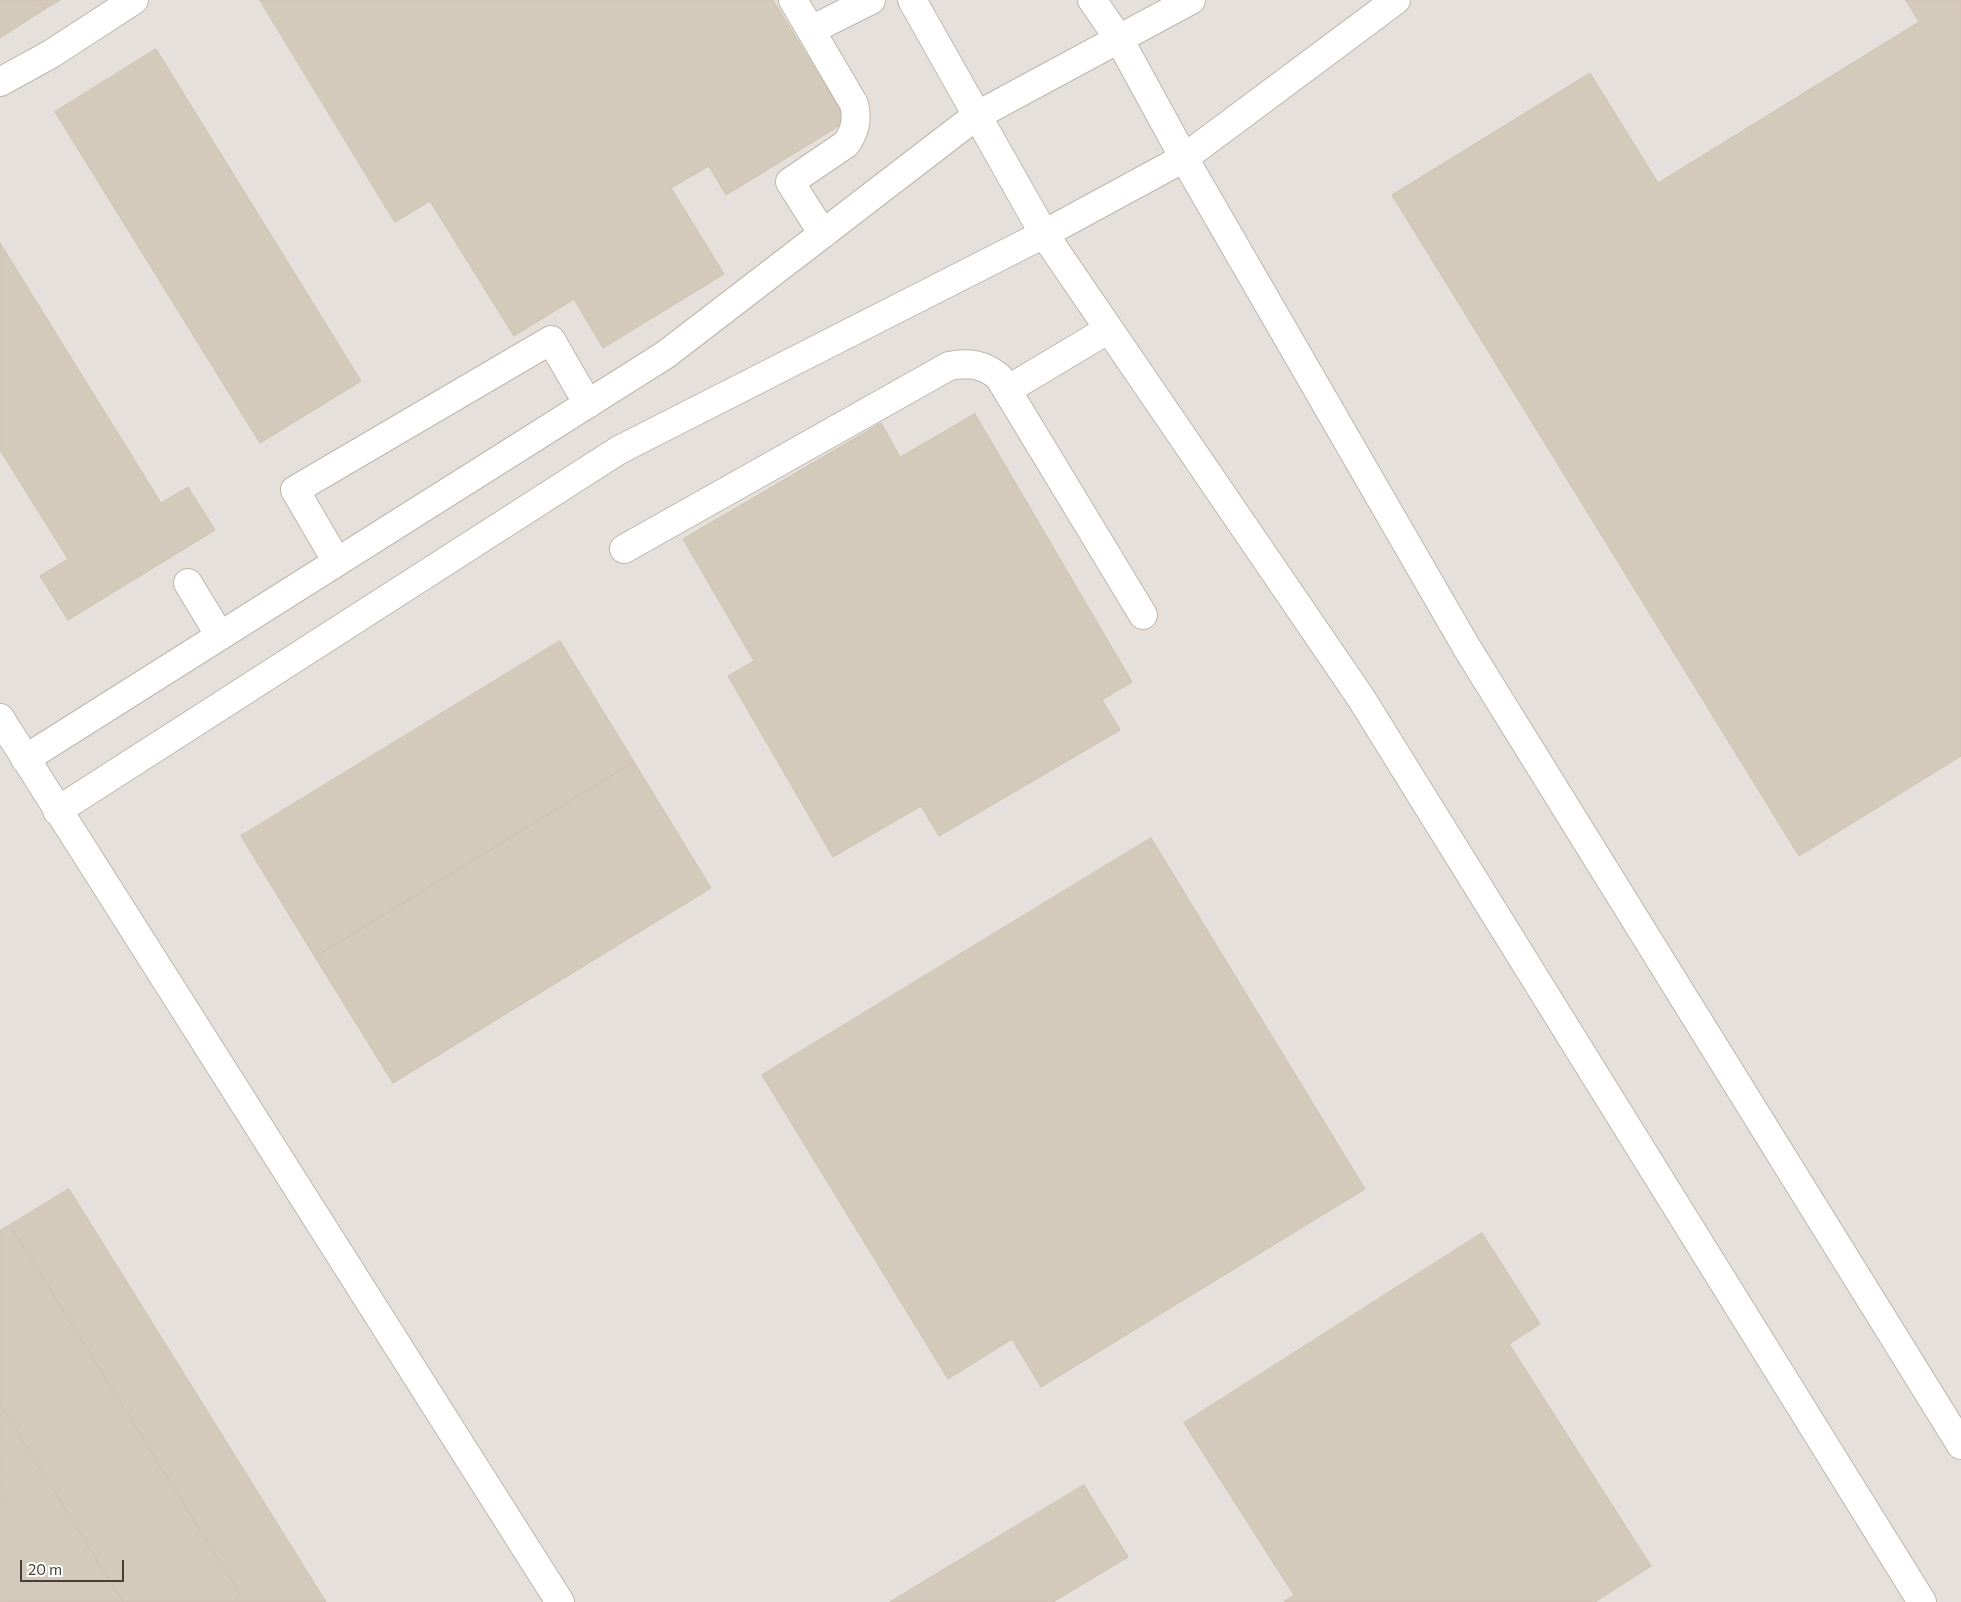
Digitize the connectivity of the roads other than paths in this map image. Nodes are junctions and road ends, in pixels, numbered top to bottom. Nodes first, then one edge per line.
1 (134, 0) edge
2 (793, 0) edge
3 (871, 0) edge
4 (912, 0) edge
5 (1092, 0) edge
6 (1191, 0) edge
7 (1396, 0) edge
8 (811, 30) junction
9 (1119, 39) junction
10 (0, 82) edge
11 (976, 116) junction
12 (1184, 158) junction
13 (822, 234) junction
14 (1044, 234) junction
15 (1109, 329) junction
16 (1008, 390) junction
17 (588, 404) junction
18 (624, 549) dead end
19 (337, 562) junction
20 (188, 583) dead end
21 (1143, 615) dead end
22 (220, 636) junction
23 (0, 718) edge
24 (25, 759) junction
25 (57, 811) junction
26 (1961, 1445) edge
27 (560, 1602) edge
28 (1922, 1602) edge

1 - 10 street
2 - 8 street
3 - 8 street
4 - 11 street
5 - 9 street
6 - 9 street
7 - 12 street
8 - 13 street
9 - 11 street
9 - 12 street
11 - 13 street
11 - 14 street
12 - 14 street
12 - 26 street
13 - 17 street
14 - 15 street
14 - 25 street
15 - 16 street
15 - 28 street
16 - 18 street
16 - 21 street
17 - 19 street
17 - 19 street
19 - 22 street
20 - 22 street
22 - 24 street
23 - 24 street
24 - 25 street
25 - 27 street

